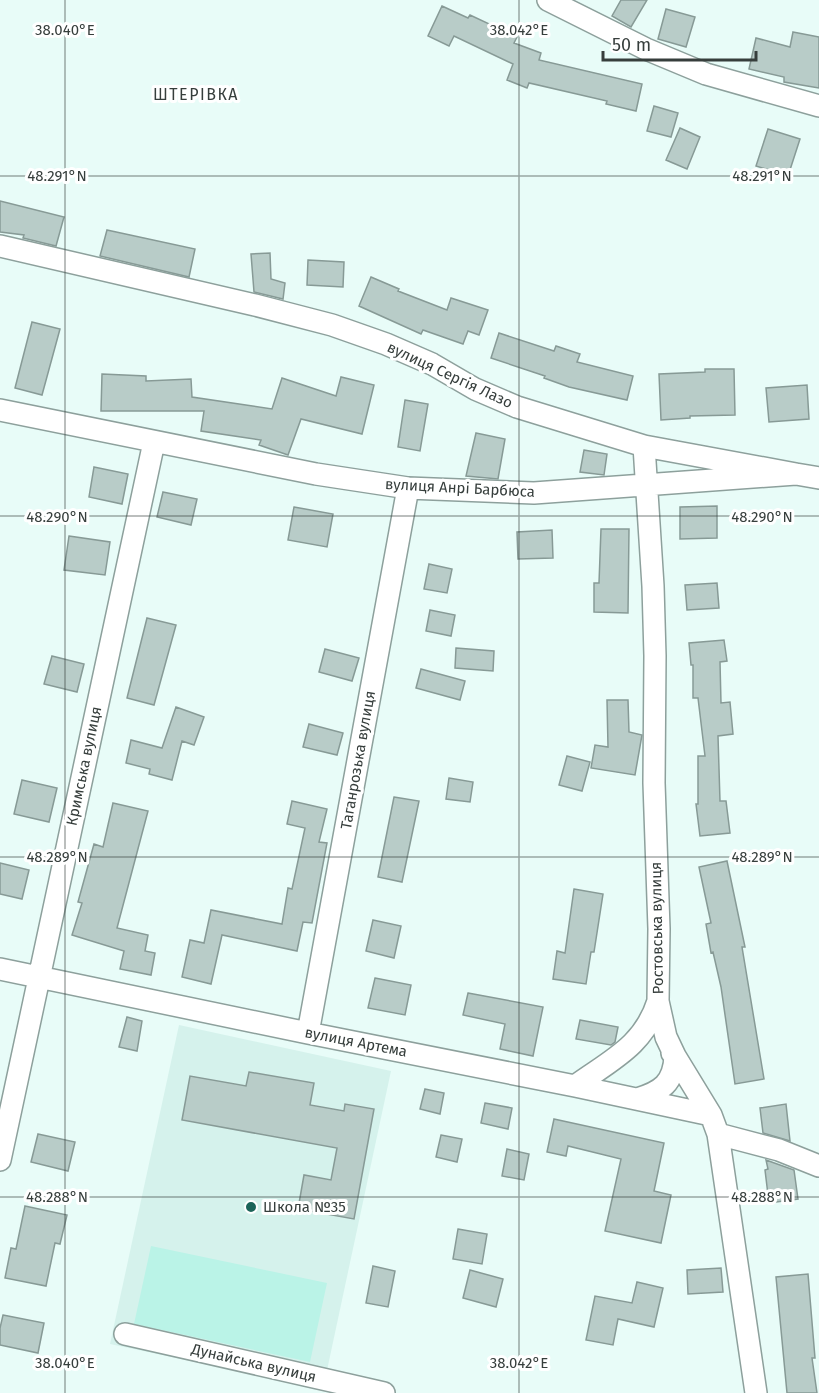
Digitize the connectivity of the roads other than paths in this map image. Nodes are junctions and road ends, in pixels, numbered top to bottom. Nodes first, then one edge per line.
1 (548, 0) edge
2 (819, 106) edge
3 (0, 246) edge
4 (0, 410) edge
5 (153, 442) junction
6 (644, 446) junction
7 (796, 474) junction
8 (819, 478) edge
9 (645, 485) junction
10 (408, 488) junction
11 (0, 969) edge
12 (39, 976) junction
13 (658, 1001) junction
14 (308, 1033) junction
15 (637, 1041) junction
16 (675, 1056) junction
17 (575, 1086) junction
18 (637, 1099) junction
19 (714, 1125) junction
20 (0, 1160) edge
21 (819, 1166) edge
22 (125, 1334) dead end
23 (384, 1393) edge
24 (756, 1393) edge

1 - 2 street
3 - 6 street, вулиця Сергія Лазо
4 - 5 street, вулиця Анрі Барбюса
5 - 10 street, вулиця Анрі Барбюса
5 - 12 street, Кримська вулиця
6 - 7 street, вулиця Сергія Лазо
6 - 9 street, Ростовська вулиця
7 - 8 street, вулиця Анрі Барбюса
7 - 9 street, вулиця Анрі Барбюса
9 - 10 street, вулиця Анрі Барбюса
9 - 13 street, Ростовська вулиця
10 - 14 street, Таганрозька вулиця
11 - 12 street, вулиця Артема
12 - 14 street, вулиця Артема
12 - 20 street, Кримська вулиця
13 - 15 street
13 - 16 street, Ростовська вулиця
14 - 17 street, вулиця Артема
15 - 16 street
15 - 17 street
16 - 18 street
16 - 19 street, Ростовська вулиця
17 - 18 street, вулиця Артема
18 - 19 street, вулиця Артема
19 - 21 street, вулиця Артема
19 - 24 street, Ростовська вулиця
22 - 23 street, Дунайська вулиця

